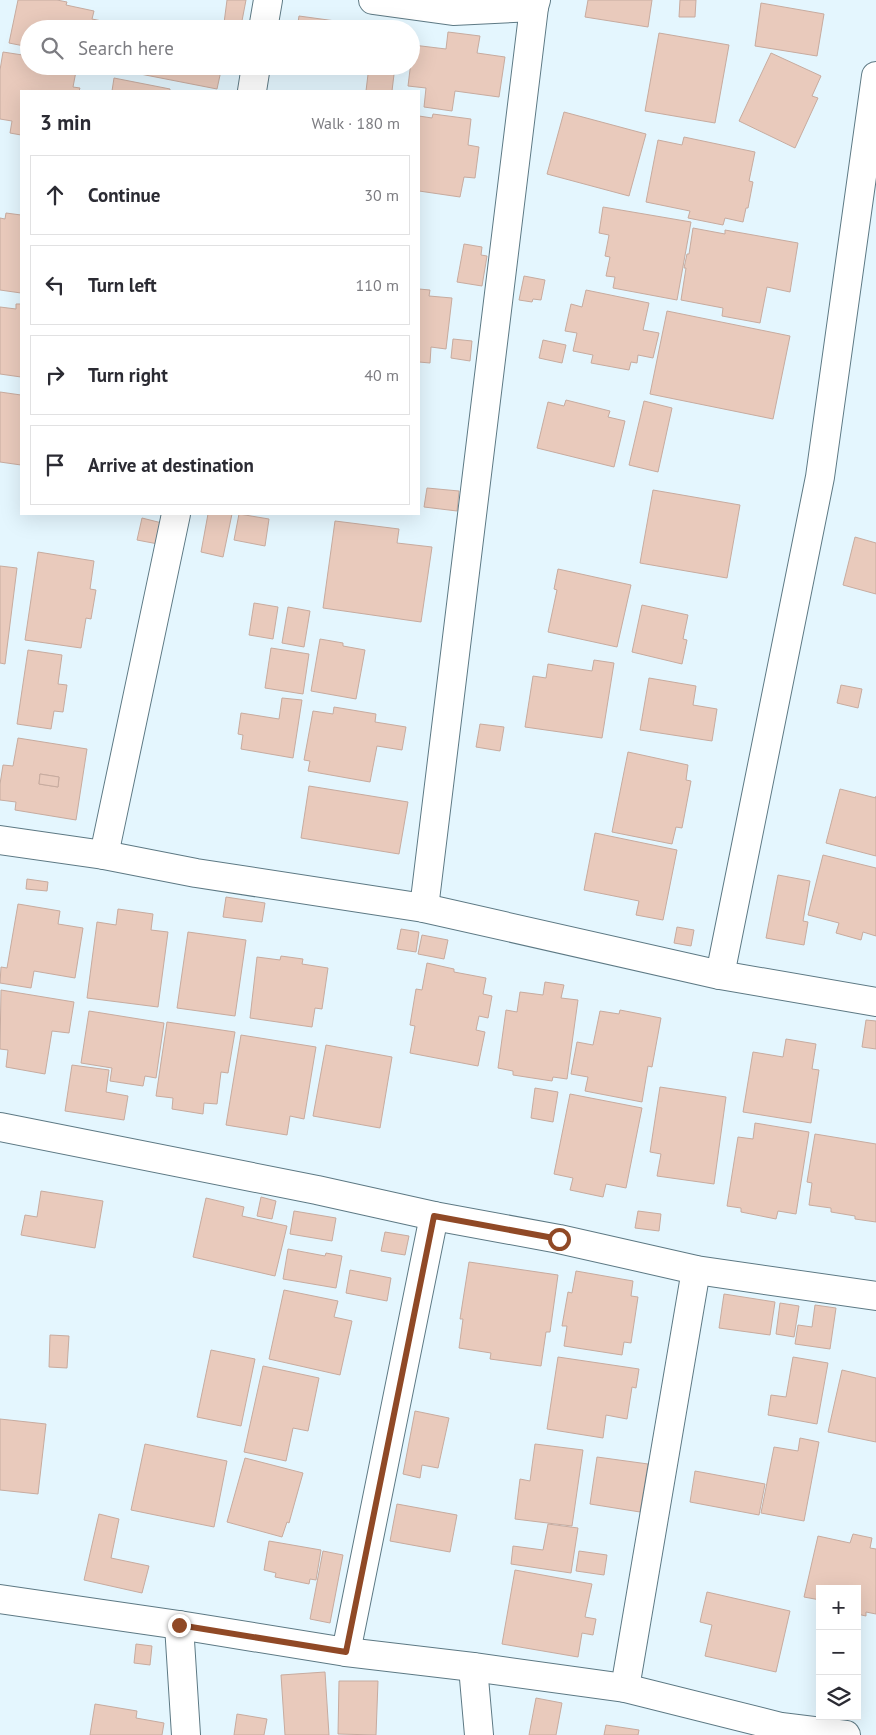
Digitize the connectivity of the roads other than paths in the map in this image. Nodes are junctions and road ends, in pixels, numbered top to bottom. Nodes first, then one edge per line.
1 (268, 0) edge
2 (373, 0) edge
3 (535, 4) edge
4 (265, 20) edge
5 (255, 75) edge
6 (876, 76) edge
7 (252, 90) edge
8 (176, 515) edge
9 (0, 840) edge
10 (104, 855) junction
11 (424, 908) junction
12 (720, 975) junction
13 (876, 1002) edge
14 (0, 1127) edge
15 (434, 1216) junction
16 (696, 1270) junction
17 (876, 1296) edge
18 (0, 1599) edge
19 (179, 1625) junction
20 (346, 1652) junction
21 (473, 1668) junction
22 (626, 1688) junction
23 (781, 1731) edge
24 (186, 1735) edge
25 (479, 1735) edge
26 (846, 1735) edge

1 - 4 street
2 - 3 street
3 - 11 street
5 - 7 street
6 - 12 street
8 - 10 street
9 - 10 street
10 - 11 street
11 - 12 street
12 - 13 street
14 - 15 street
15 - 16 street
15 - 20 street
16 - 17 street
16 - 22 street
18 - 19 street
19 - 20 street
19 - 24 street
20 - 21 street
21 - 22 street
21 - 25 street
22 - 23 street
23 - 26 street

